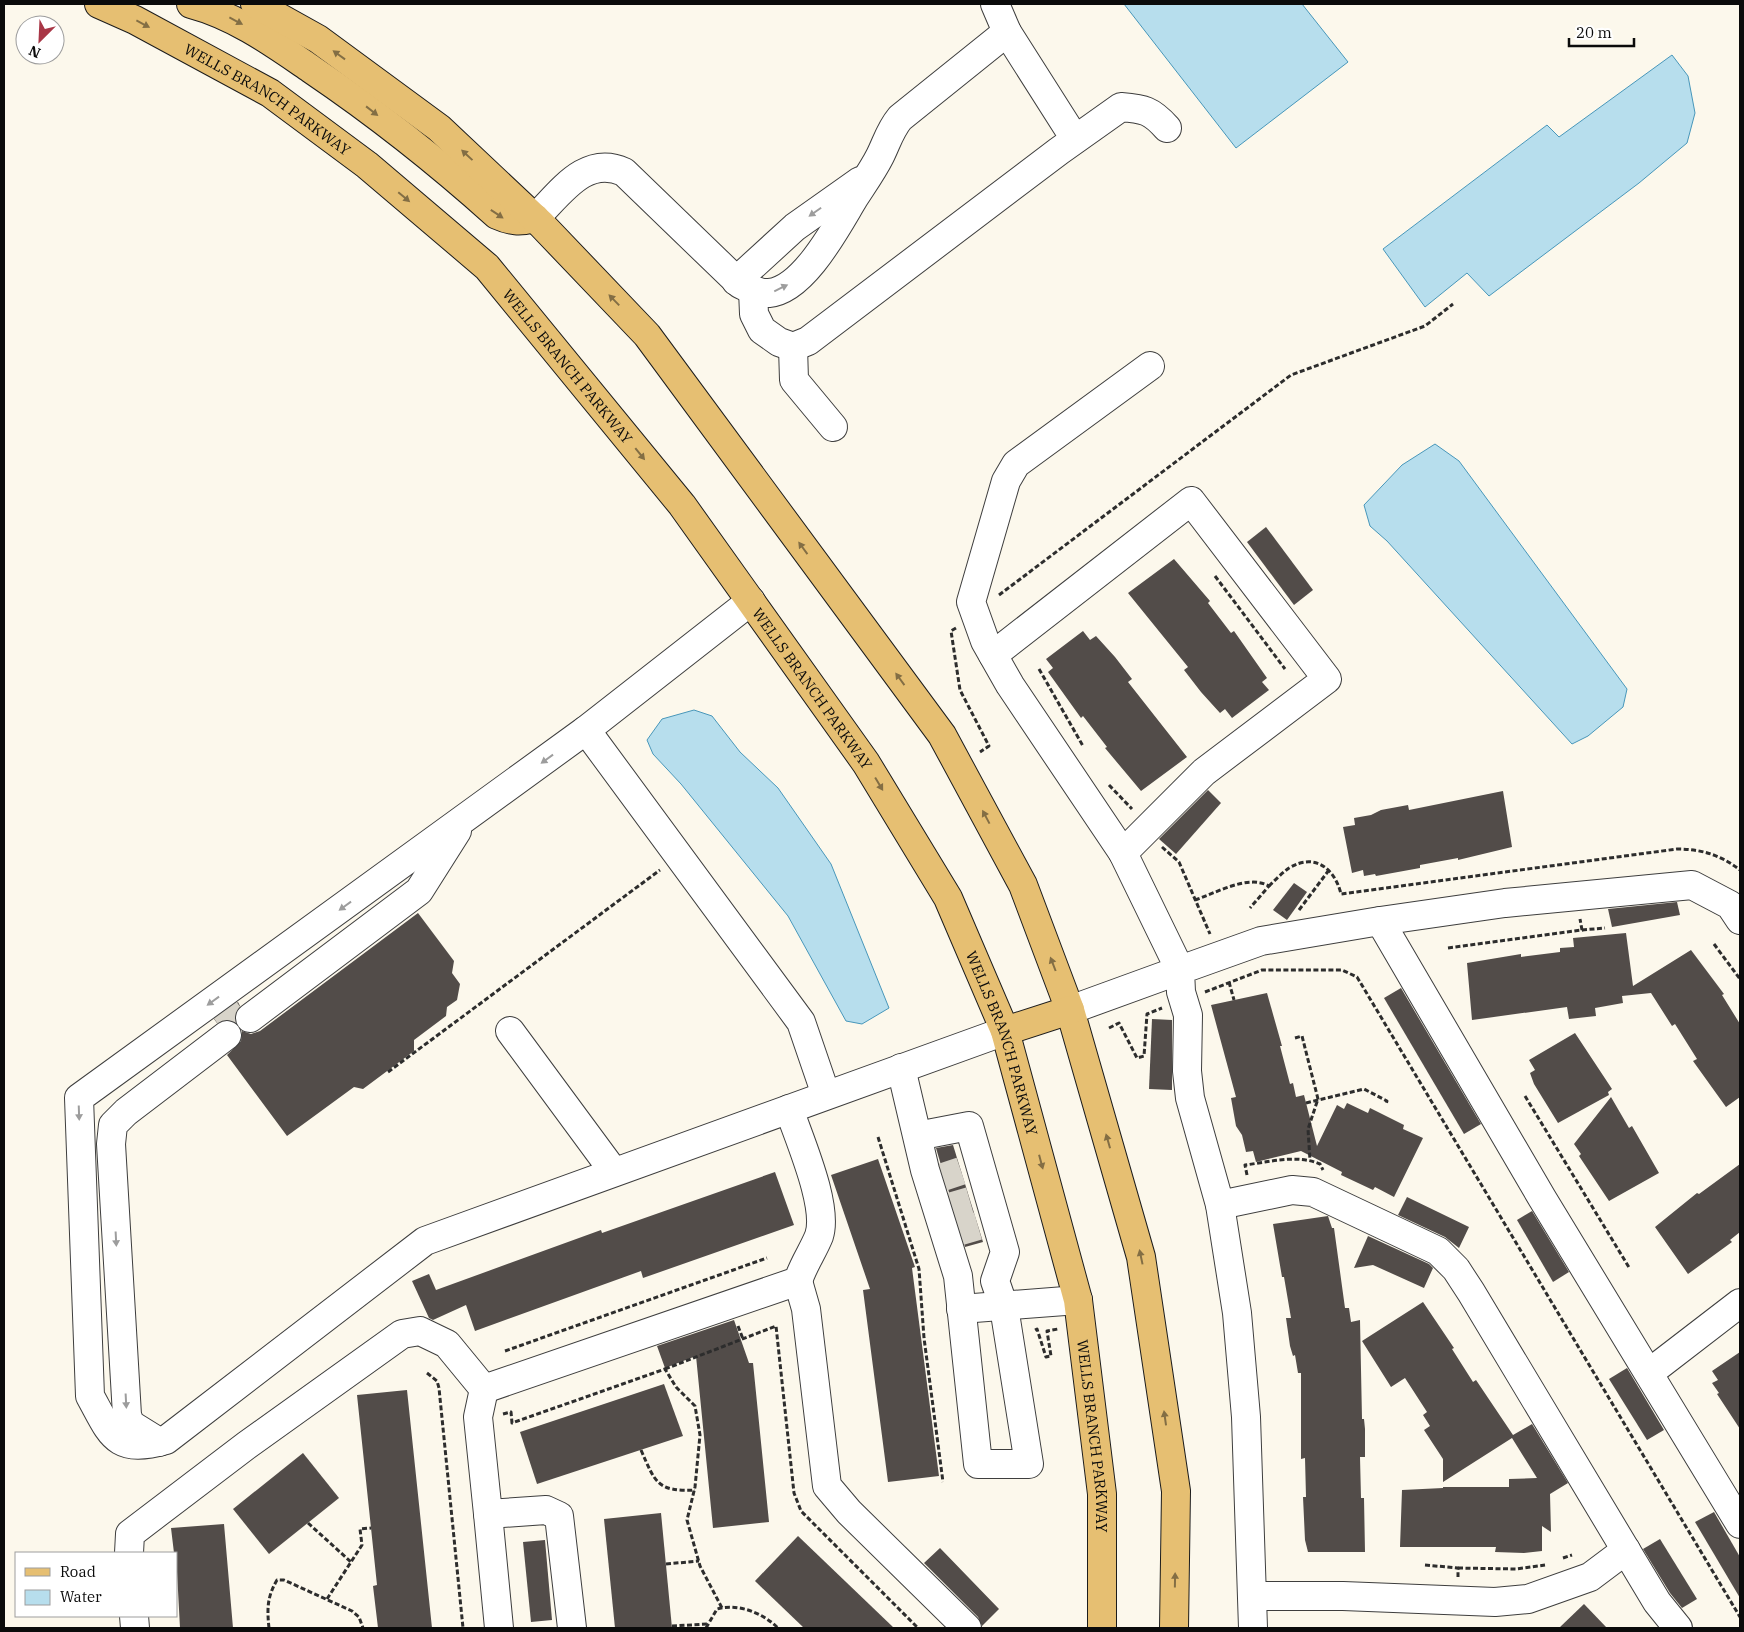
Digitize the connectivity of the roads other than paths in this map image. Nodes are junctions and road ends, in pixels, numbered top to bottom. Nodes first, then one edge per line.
1 (99, 4) edge
2 (191, 4) edge
3 (255, 4) edge
4 (995, 4) edge
5 (1007, 32) junction
6 (1167, 128) dead end
7 (1075, 139) junction
8 (869, 174) junction
9 (535, 218) junction
10 (745, 285) junction
11 (794, 346) junction
12 (1150, 366) dead end
13 (833, 427) dead end
14 (751, 601) junction
15 (993, 655) junction
16 (586, 730) junction
17 (463, 821) junction
18 (1123, 853) junction
19 (1740, 920) edge
20 (1380, 921) junction
21 (1180, 970) junction
22 (1070, 1010) junction
23 (246, 1013) tunnel mouth
24 (222, 1030) tunnel mouth
25 (1005, 1031) junction
26 (510, 1032) dead end
27 (902, 1068) junction
28 (826, 1096) junction
29 (789, 1109) junction
30 (917, 1136) junction
31 (614, 1172) junction
32 (952, 1174) junction
33 (1220, 1205) junction
34 (965, 1216) junction
35 (798, 1281) junction
36 (1078, 1300) junction
37 (1740, 1304) edge
38 (1004, 1307) junction
39 (961, 1309) junction
40 (1650, 1373) junction
41 (484, 1389) junction
42 (159, 1442) junction
43 (1102, 1494) junction
44 (488, 1514) junction
45 (1740, 1524) edge
46 (1626, 1550) junction
47 (129, 1552) edge
48 (1253, 1596) junction
49 (499, 1628) edge
50 (572, 1628) edge
51 (967, 1628) edge
52 (1102, 1628) edge
53 (1121, 1628) edge
54 (1174, 1628) edge
55 (1253, 1628) edge
56 (1678, 1628) edge

1 -> 14 main road, WELLS BRANCH PARKWAY
2 -> 9 main road
9 -> 3 main road
4 - 5 lane
5 - 7 lane
5 - 8 lane
6 - 7 lane
7 - 11 lane
8 -> 10 lane
10 -> 8 lane
9 - 10 lane
22 -> 9 main road
10 - 11 lane
11 - 13 lane
12 - 15 lane
14 - 16 lane
14 -> 25 main road, WELLS BRANCH PARKWAY
15 - 18 lane
15 - 18 lane
16 -> 17 lane
16 - 28 lane
17 - 23 lane
17 -> 42 lane
18 - 21 lane
19 - 20 lane
20 - 21 lane
20 - 40 lane
21 - 22 lane
21 - 33 lane
22 - 25 main road
54 -> 22 main road
24 -> 42 lane
25 - 27 lane
25 -> 36 main road, WELLS BRANCH PARKWAY
26 - 31 lane
27 - 28 lane
27 - 30 lane
28 - 29 lane
29 - 31 lane
29 - 35 lane
30 - 32 lane
30 - 32 lane
31 - 42 lane
32 - 34 lane
32 - 34 lane
33 - 46 lane
33 - 48 lane
34 - 38 lane
34 - 39 lane
35 - 41 lane
35 - 51 lane
36 - 38 lane
36 - 43 main road, WELLS BRANCH PARKWAY
37 - 40 lane
38 - 39 lane
38 - 39 lane
40 - 45 lane
41 - 44 lane
41 - 47 lane
43 - 52 main road, WELLS BRANCH PARKWAY
43 - 53 main road
44 - 49 lane
44 - 50 lane
46 - 48 lane
46 - 56 lane
48 - 55 lane

